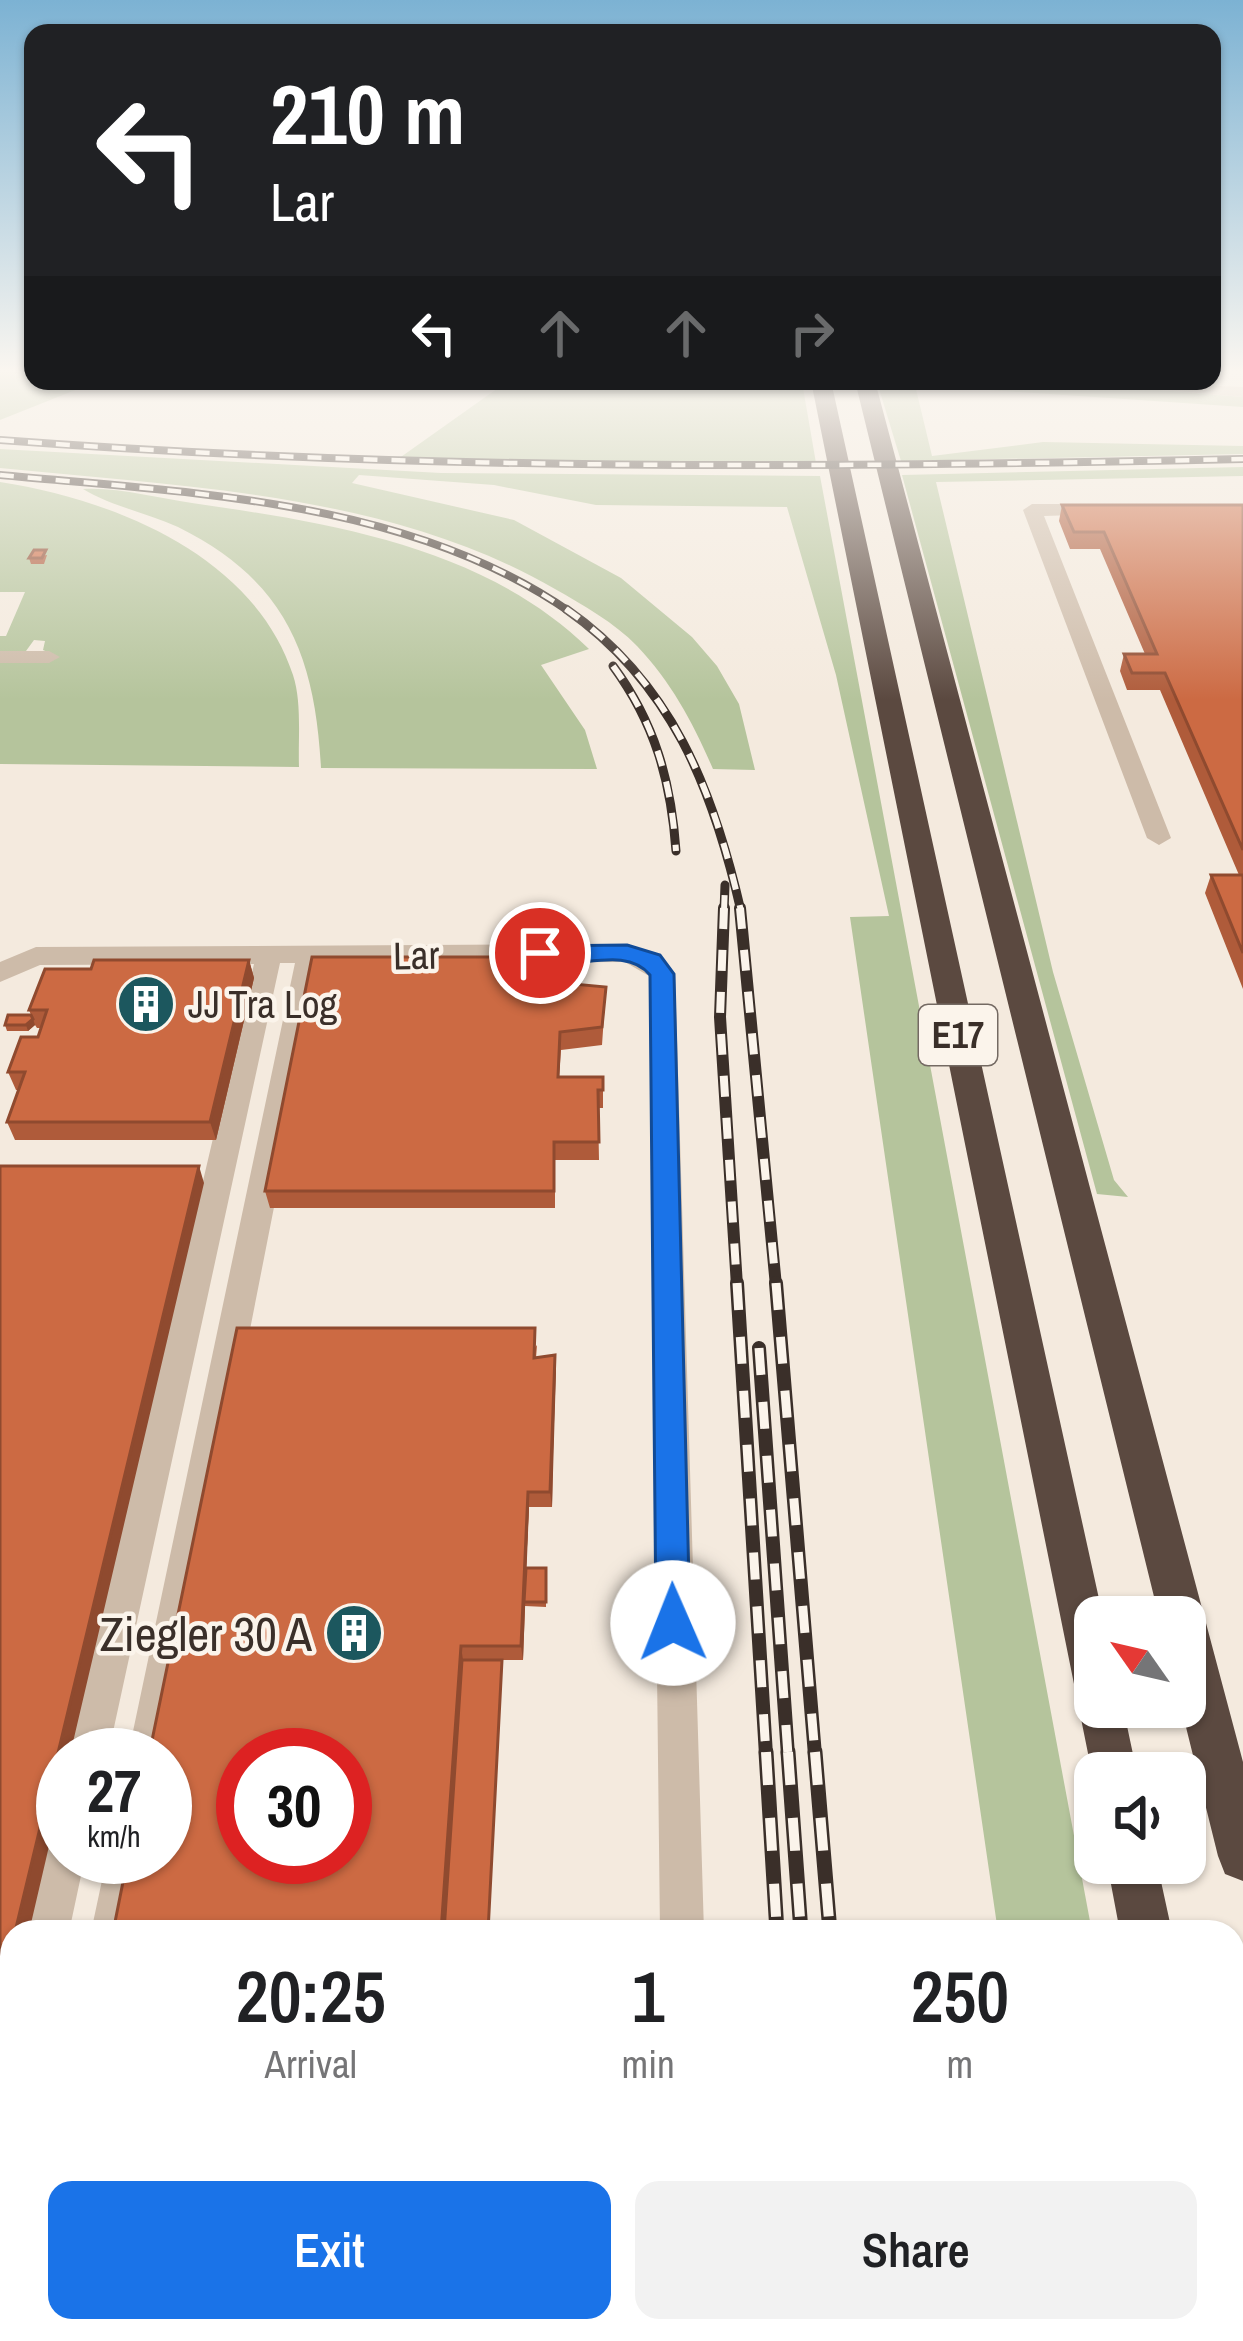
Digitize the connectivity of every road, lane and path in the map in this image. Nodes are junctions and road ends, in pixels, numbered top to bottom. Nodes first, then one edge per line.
1 (842, 481) edge
2 (892, 481) edge
3 (1126, 510) edge
4 (40, 653) dead end
5 (0, 657) edge
6 (1159, 838) dead end
7 (269, 956) junction
8 (310, 956) junction
9 (0, 973) edge
10 (1076, 1596) edge
11 (1177, 1596) edge
12 (1206, 1711) edge
13 (94, 1728) edge
14 (153, 1728) edge
15 (1243, 1856) edge
16 (58, 1884) edge
17 (122, 1884) edge
18 (1136, 1884) edge
19 (50, 1920) edge
20 (115, 1920) edge
21 (682, 1920) edge
22 (1144, 1920) edge

1 - 10 highway, E17
2 - 11 highway, E17
3 - 6 street
4 - 5 street
7 - 8 street, Lar
7 - 9 street, Lar
7 - 13 street
8 - 14 street
8 - 21 street, Lar
12 - 15 highway
16 - 19 street
17 - 20 street
18 - 22 highway

